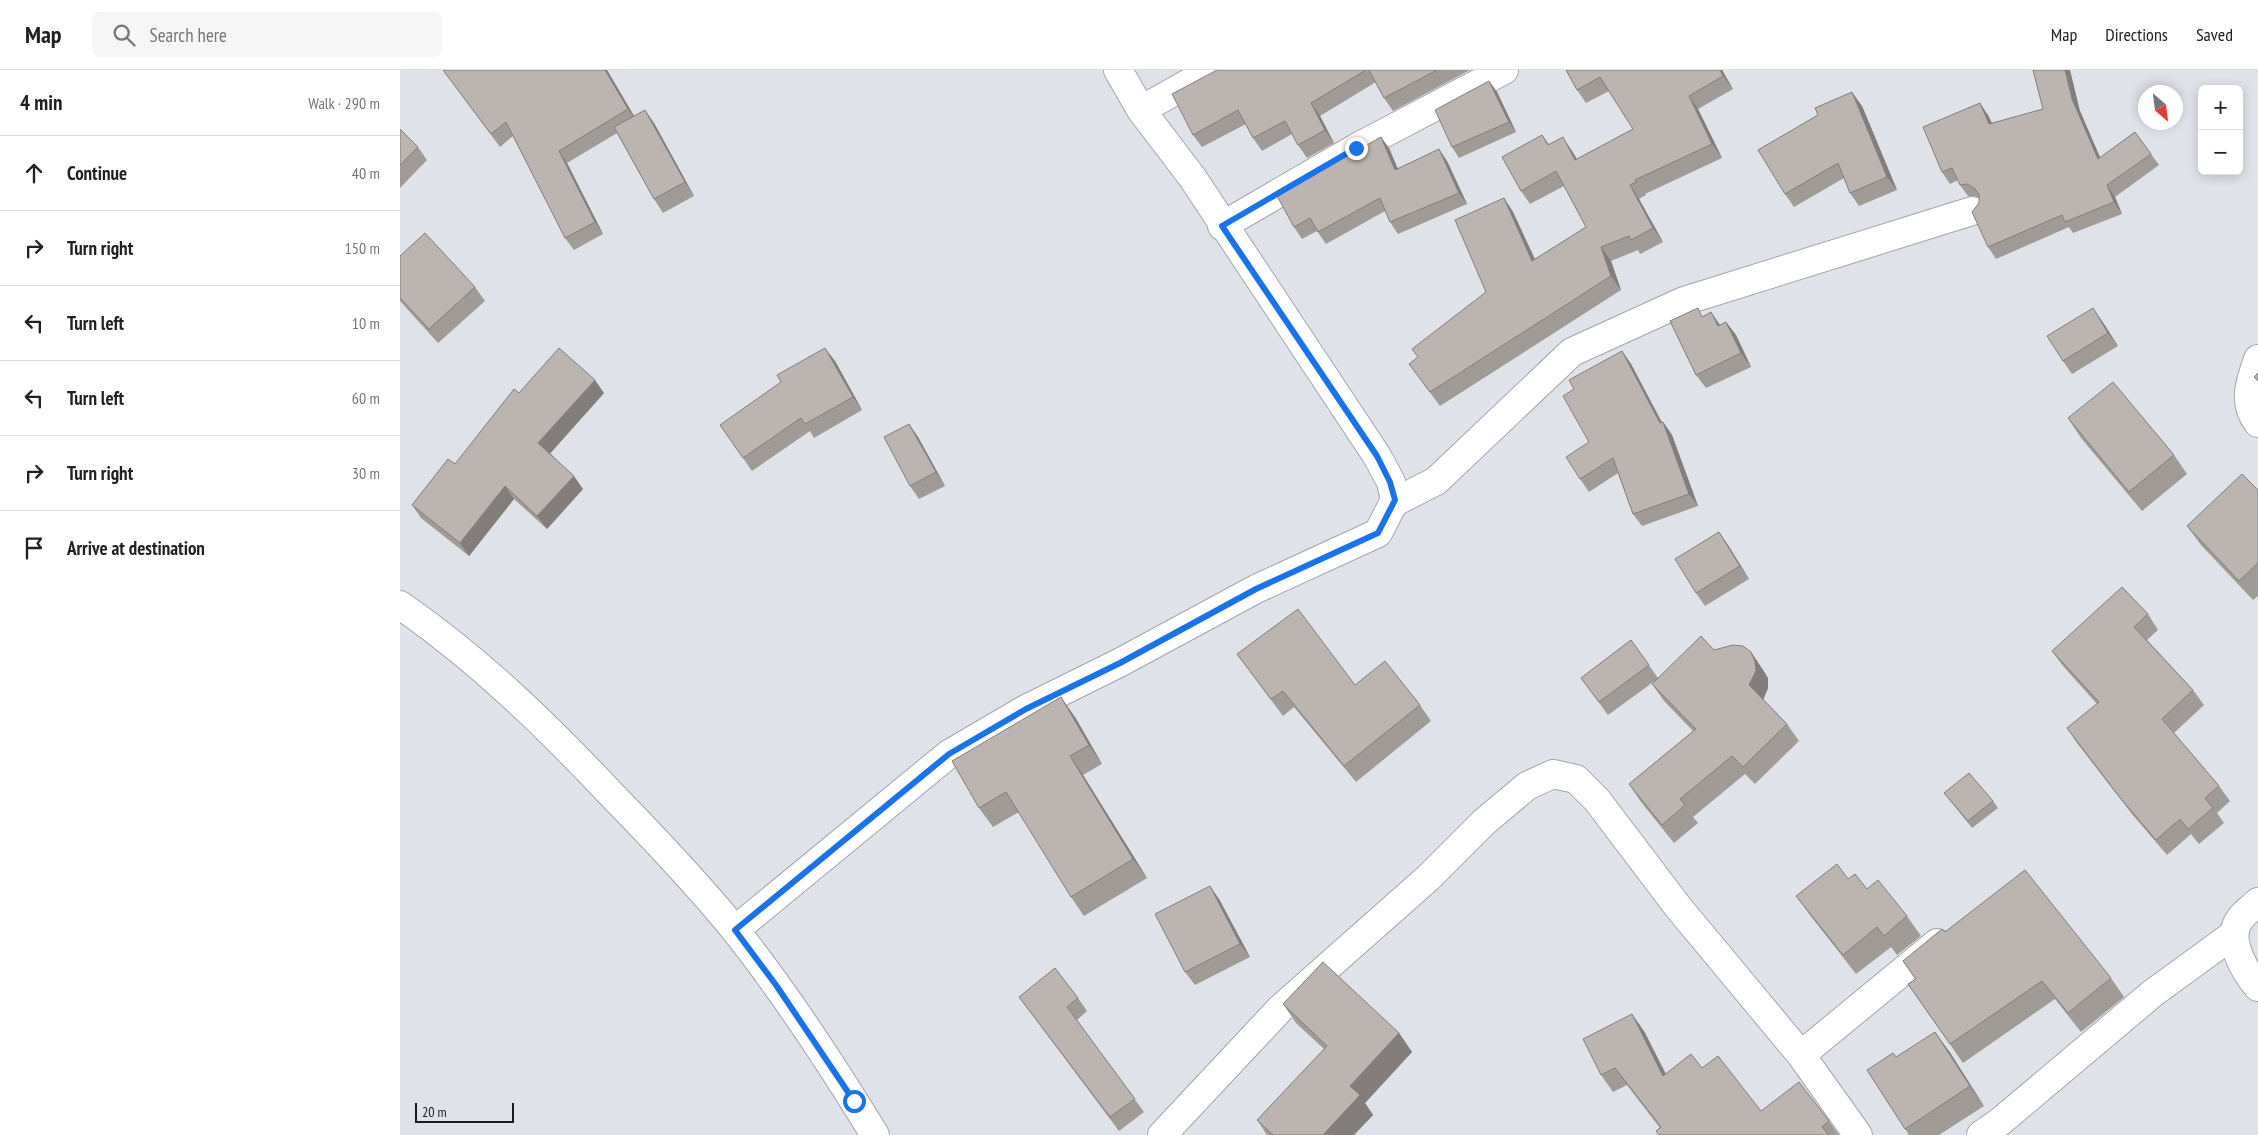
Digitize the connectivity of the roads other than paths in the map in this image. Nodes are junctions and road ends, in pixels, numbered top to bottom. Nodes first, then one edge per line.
1 (1118, 70) edge
2 (1212, 70) edge
3 (1504, 70) edge
4 (1141, 110) junction
5 (1972, 211) edge
6 (1222, 226) junction
7 (2258, 359) edge
8 (2258, 423) edge
9 (1393, 503) junction
10 (400, 605) edge
11 (2258, 902) edge
12 (1954, 928) edge
13 (735, 930) junction
14 (2234, 934) junction
15 (2258, 987) edge
16 (1801, 1055) junction
17 (875, 1135) edge
18 (1162, 1135) edge
19 (1858, 1135) edge
20 (1981, 1135) edge

1 - 4 street
2 - 4 street
3 - 6 street
4 - 6 street
5 - 9 street
6 - 9 street
7 - 8 street
9 - 13 street
10 - 13 street
11 - 14 street
12 - 16 street
13 - 17 street
14 - 15 street
14 - 20 street
16 - 18 street
16 - 19 street

